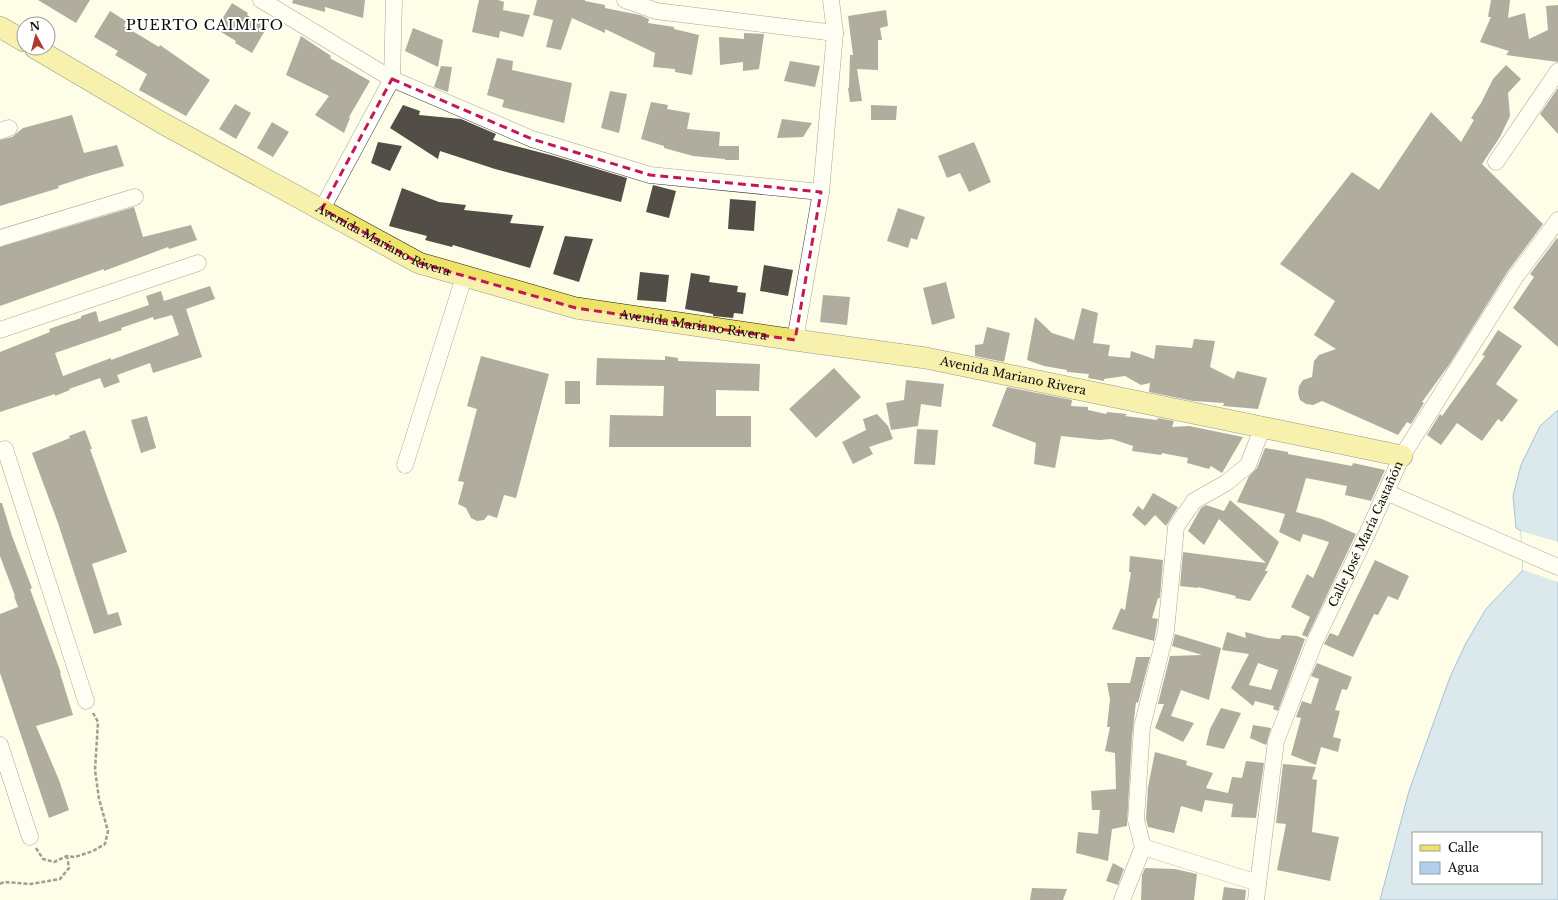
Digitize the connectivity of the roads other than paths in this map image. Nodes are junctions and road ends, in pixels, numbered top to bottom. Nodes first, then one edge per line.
1 (261, 0) edge
2 (394, 0) edge
3 (625, 0) edge
4 (831, 0) edge
5 (835, 33) junction
6 (49, 56) edge
7 (1558, 71) edge
8 (392, 79) junction
9 (1496, 162) dead end
10 (821, 192) junction
11 (135, 197) dead end
12 (322, 209) junction
13 (1558, 220) edge
14 (0, 238) edge
15 (198, 263) dead end
16 (464, 277) junction
17 (0, 330) edge
18 (795, 340) junction
19 (1263, 426) junction
20 (0, 450) edge
21 (1402, 456) junction
22 (405, 465) dead end
23 (1386, 492) junction
24 (1558, 567) edge
25 (86, 700) road end
26 (0, 745) edge
27 (30, 837) road end
28 (1143, 847) junction
29 (1258, 884) junction
30 (1122, 900) edge
31 (1256, 900) edge

1 - 8 street
2 - 8 street
3 - 5 street
4 - 5 street
5 - 10 street
6 - 12 main road, Avenida Mariano Rivera
7 - 9 street
8 - 10 street
8 - 12 street
10 - 18 street
11 - 14 street
12 - 16 main road, Avenida Mariano Rivera
13 - 21 street, Calle José María Castañón
15 - 17 street
16 - 18 main road, Avenida Mariano Rivera
16 - 22 street
18 - 19 main road, Avenida Mariano Rivera
19 - 21 main road, Avenida Mariano Rivera
19 - 28 street
20 - 25 street
21 - 23 street, Calle José María Castañón
23 - 24 street
23 - 29 street, Calle José María Castañón
26 - 27 street
28 - 29 street
28 - 30 street
29 - 31 street, Calle José María Castañón

